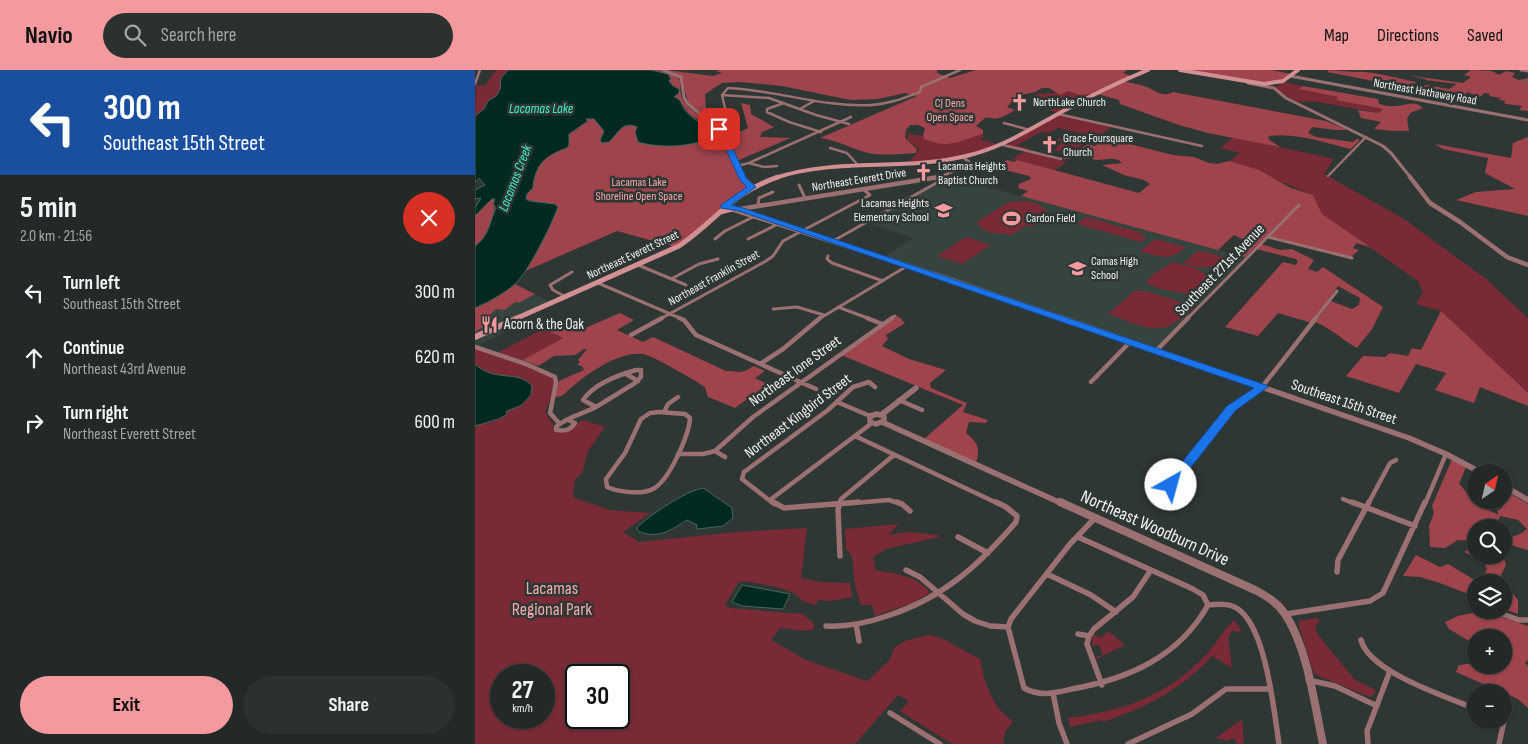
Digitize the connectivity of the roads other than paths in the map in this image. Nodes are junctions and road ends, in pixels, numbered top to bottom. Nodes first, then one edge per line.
1 (480, 70) edge
2 (663, 70) edge
3 (960, 70) edge
4 (1148, 70) edge
5 (1180, 70) edge
6 (1298, 70) edge
7 (1521, 70) edge
8 (1528, 71) edge
9 (1290, 76) junction
10 (1249, 83) junction
11 (1279, 83) junction
12 (475, 84) edge
13 (1274, 88) junction
14 (911, 93) dead end
15 (721, 95) junction
16 (917, 95) junction
17 (785, 102) junction
18 (814, 102) junction
19 (800, 109) junction
20 (1058, 114) junction
21 (851, 117) dead end
22 (1528, 120) edge
23 (842, 122) junction
24 (1004, 123) dead end
25 (849, 124) dead end
26 (719, 129) junction
27 (1031, 130) junction
28 (821, 132) junction
29 (1366, 136) junction
30 (1003, 145) junction
31 (1202, 146) dead end
32 (830, 148) dead end
33 (963, 157) junction
34 (1061, 159) dead end
35 (749, 163) junction
36 (857, 164) junction
37 (737, 166) junction
38 (777, 166) dead end
39 (944, 176) junction
40 (1328, 176) dead end
41 (799, 185) dead end
42 (753, 187) junction
43 (863, 189) junction
44 (773, 192) dead end
45 (805, 198) junction
46 (758, 205) junction
47 (1299, 205) dead end
48 (723, 206) junction
49 (732, 209) junction
50 (743, 211) junction
51 (719, 212) junction
52 (755, 216) junction
53 (778, 224) junction
54 (802, 231) junction
55 (1267, 238) junction
56 (748, 239) dead end
57 (715, 240) dead end
58 (833, 241) junction
59 (828, 256) dead end
60 (1351, 258) dead end
61 (718, 259) dead end
62 (638, 265) junction
63 (907, 266) junction
64 (1528, 266) edge
65 (572, 272) dead end
66 (671, 278) junction
67 (883, 281) junction
68 (598, 283) junction
69 (686, 284) dead end
70 (1337, 291) dead end
71 (566, 297) junction
72 (838, 307) junction
73 (773, 308) dead end
74 (669, 314) junction
75 (824, 315) junction
76 (895, 316) dead end
77 (882, 324) junction
78 (631, 335) dead end
79 (475, 337) edge
80 (1130, 342) junction
81 (475, 347) edge
82 (1156, 351) junction
83 (760, 364) junction
84 (626, 374) junction
85 (638, 381) junction
86 (1091, 382) dead end
87 (803, 383) junction
88 (875, 387) dead end
89 (1263, 387) junction
90 (915, 388) dead end
91 (816, 389) dead end
92 (678, 397) dead end
93 (899, 400) junction
94 (837, 402) junction
95 (596, 407) junction
96 (922, 410) dead end
97 (664, 412) junction
98 (584, 414) junction
99 (881, 414) junction
100 (569, 420) junction
101 (871, 420) junction
102 (575, 422) junction
103 (883, 422) junction
104 (559, 423) junction
105 (855, 436) junction
106 (715, 452) junction
107 (678, 454) junction
108 (1446, 454) junction
109 (894, 455) junction
110 (725, 457) dead end
111 (1396, 460) dead end
112 (1467, 465) edge
113 (1171, 485) dead end
114 (1513, 491) edge
115 (1343, 499) dead end
116 (770, 500) junction
117 (1528, 500) edge
118 (839, 504) junction
119 (1366, 508) junction
120 (910, 511) dead end
121 (1095, 518) junction
122 (1415, 526) junction
123 (958, 537) dead end
124 (1078, 537) junction
125 (988, 553) junction
126 (840, 556) dead end
127 (906, 570) dead end
128 (1151, 570) junction
129 (1337, 572) dead end
130 (1047, 574) junction
131 (939, 594) junction
132 (1209, 605) junction
133 (1116, 612) junction
134 (1286, 614) junction
135 (1512, 618) edge
136 (1528, 620) edge
137 (856, 624) junction
138 (826, 626) dead end
139 (1008, 628) junction
140 (1078, 634) dead end
141 (1089, 636) junction
142 (1361, 640) dead end
143 (859, 641) dead end
144 (1390, 671) junction
145 (1308, 680) junction
146 (1102, 685) junction
147 (1269, 689) junction
148 (1053, 693) junction
149 (1467, 705) edge
150 (1377, 706) junction
151 (890, 713) dead end
152 (1502, 729) edge
153 (940, 744) edge
154 (1067, 744) edge
155 (1129, 744) edge
156 (1279, 744) edge
157 (1323, 744) edge
158 (1368, 744) edge
159 (1499, 744) edge

1 - 12 street
2 - 26 street
3 - 16 street
4 - 20 main road, Northeast Everett Street
5 - 10 main road
6 - 9 main road
7 - 8 street
9 - 11 main road
9 - 22 street, Northeast Hathaway Road
10 - 11 main road
10 - 13 street
11 - 13 street
13 - 29 street
14 - 16 street
15 - 17 street
15 - 18 street
15 - 26 street
16 - 18 street
17 - 19 street
17 - 28 street
18 - 19 street
19 - 23 street
20 - 27 main road, Northeast Everett Street
20 - 31 street
21 - 23 street
23 - 25 street
23 - 28 street
24 - 27 street
26 - 37 street
27 - 30 main road, Northeast Everett Street
28 - 35 street
29 - 40 street
29 - 64 street
30 - 33 main road, Northeast Everett Street
30 - 34 street
32 - 36 street
33 - 36 main road, Northeast Everett Street
33 - 39 street, Northeast Everett Drive
35 - 37 street
35 - 38 street
36 - 42 main road, Northeast Everett Street
37 - 42 street
39 - 43 street, Northeast Everett Drive
39 - 58 street
41 - 45 street
42 - 48 main road, Northeast Everett Street
43 - 45 street, Northeast Everett Drive
43 - 54 street, Northeast Franklin Street
44 - 46 street
45 - 46 street, Northeast Everett Drive
46 - 50 street, Northeast Everett Drive
47 - 55 street, Southeast 271st Avenue
48 - 49 street
48 - 50 street
48 - 51 main road, Northeast Everett Street
49 - 50 street
49 - 51 main road
50 - 52 street, Southeast 15th Street
51 - 62 main road, Northeast Everett Street
52 - 53 street, Southeast 15th Street
52 - 57 street
53 - 54 street, Southeast 15th Street
53 - 56 street
54 - 58 street, Southeast 15th Street
54 - 74 street, Northeast Franklin Street
55 - 60 street
55 - 82 street, Southeast 271st Avenue
58 - 63 street, Southeast 15th Street
59 - 67 street
61 - 66 street
62 - 66 street
62 - 68 main road, Northeast Everett Street
63 - 67 street
63 - 80 street, Southeast 15th Street
65 - 71 street
66 - 69 street
67 - 72 street
68 - 71 main road, Northeast Everett Street
68 - 74 street
70 - 89 street
71 - 79 main road, Northeast Everett Street
72 - 75 street
72 - 77 street
73 - 75 street
74 - 78 street, Northeast Franklin Street
74 - 83 street
75 - 83 street
76 - 77 street, Northeast Ione Street
77 - 87 street, Northeast Ione Street
80 - 82 street, Southeast 15th Street
80 - 86 street
81 - 104 street
82 - 89 street, Southeast 15th Street
83 - 87 street
84 - 85 street
84 - 85 street
84 - 95 street
85 - 95 street
87 - 91 street
87 - 106 street, Northeast Ione Street
88 - 94 street, Northeast Kingbird Street
89 - 108 street, Southeast 15th Street
89 - 113 street
90 - 93 street
92 - 97 street
93 - 96 street
93 - 99 street
94 - 101 street
94 - 116 street, Northeast Kingbird Street
95 - 98 street
97 - 107 street
97 - 107 street
98 - 100 street
98 - 102 street
99 - 101 street
99 - 103 street
100 - 102 street
100 - 104 street
101 - 103 street
101 - 105 street
102 - 104 street
103 - 121 street, Northeast Woodburn Drive
105 - 109 street
105 - 116 street
106 - 107 street
106 - 110 street
108 - 112 street, Southeast 15th Street
108 - 122 street
109 - 118 street
109 - 125 street
111 - 119 street
114 - 117 street
115 - 119 street
116 - 118 street, Northeast Kingbird Street
118 - 120 street, Northeast Kingbird Street
118 - 126 street
119 - 122 street
119 - 129 street
121 - 124 street
121 - 134 street, Northeast Woodburn Drive
122 - 134 street
123 - 125 street
124 - 128 street
124 - 130 street
125 - 131 street
127 - 131 street
128 - 132 street
128 - 133 street
130 - 133 street
130 - 139 street
131 - 137 street
131 - 139 street
132 - 146 street
132 - 147 street
133 - 141 street
134 - 145 street, Northeast Woodburn Drive
135 - 136 street
137 - 138 street
137 - 143 street
139 - 148 street
140 - 141 street
141 - 146 street
142 - 144 street
144 - 149 street
144 - 150 street
145 - 150 street
145 - 157 street, Northeast Woodburn Drive
146 - 148 street
147 - 155 street
147 - 156 street
148 - 154 street
150 - 158 street
151 - 153 street
152 - 159 street

